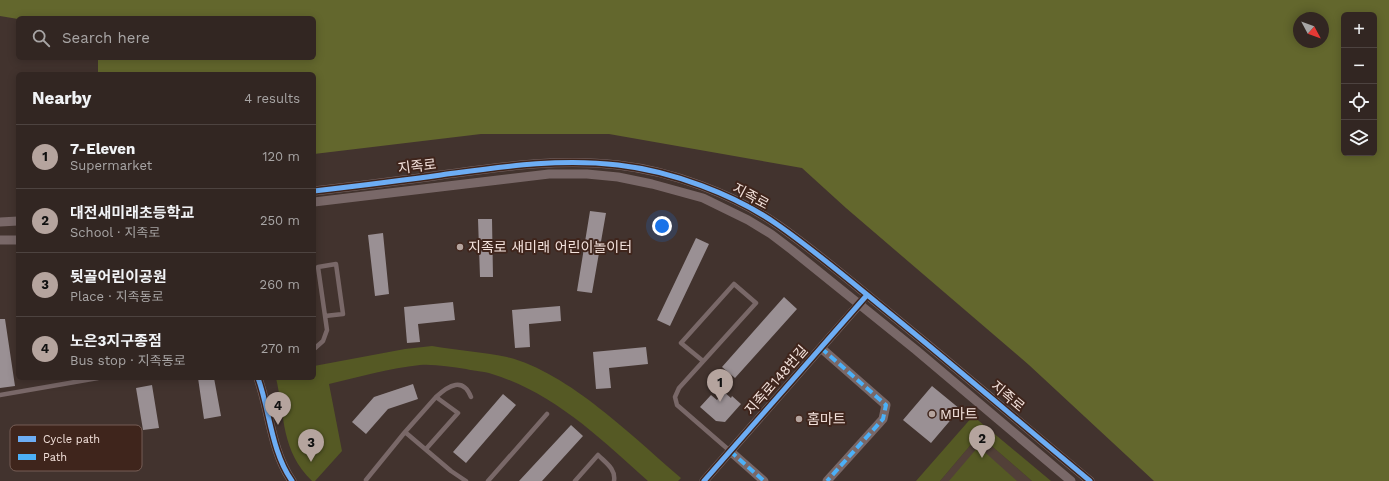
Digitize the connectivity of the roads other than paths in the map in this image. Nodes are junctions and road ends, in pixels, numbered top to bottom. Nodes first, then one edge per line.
1 (316, 191) edge
2 (316, 202) edge
3 (16, 221) edge
4 (0, 222) edge
5 (0, 240) edge
6 (16, 240) edge
7 (867, 295) junction
8 (859, 304) junction
9 (325, 316) junction
10 (316, 347) edge
11 (821, 348) junction
12 (703, 361) junction
13 (87, 380) edge
14 (259, 380) edge
15 (0, 396) edge
16 (436, 396) junction
17 (471, 397) dead end
18 (547, 414) dead end
19 (405, 432) junction
20 (426, 449) junction
21 (730, 451) junction
22 (366, 480) edge
23 (577, 480) edge
24 (292, 481) edge
25 (466, 481) edge
26 (488, 481) edge
27 (614, 481) edge
28 (704, 481) edge
29 (764, 481) edge
30 (827, 481) edge
31 (1071, 481) edge
32 (1090, 481) edge

1 - 7 street, 지족로
2 - 8 street, 지족로
3 - 4 street
5 - 6 street
7 - 8 street, 지족로148번길
7 - 32 street, 지족로
8 - 11 street, 지족로148번길
8 - 31 street, 지족로
9 - 9 lane
9 - 10 lane
11 - 21 street, 지족로148번길
11 - 30 street, 지족로148번길
12 - 12 lane
12 - 21 lane
13 - 15 lane
14 - 24 street
16 - 17 lane
16 - 19 lane
16 - 20 lane
18 - 26 lane
19 - 20 lane
19 - 22 lane
20 - 25 lane
21 - 28 street, 지족로148번길
21 - 29 street
23 - 27 lane

